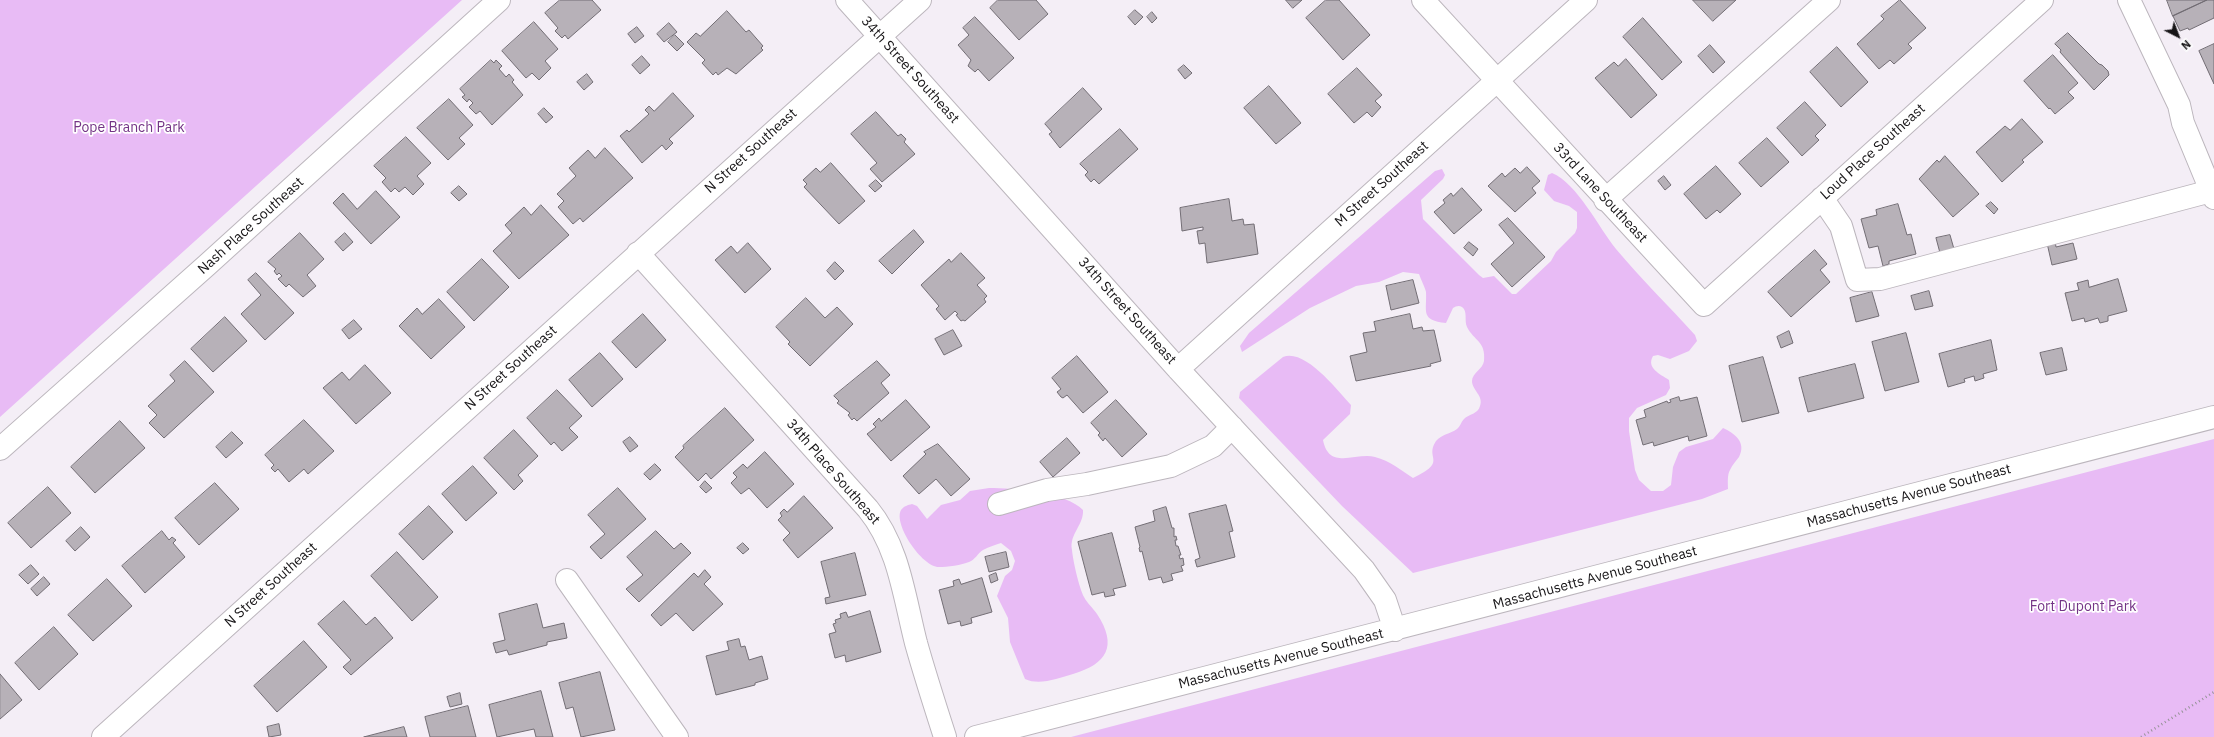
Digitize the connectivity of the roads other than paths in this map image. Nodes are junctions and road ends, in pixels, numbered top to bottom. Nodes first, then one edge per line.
1 (499, 0) edge
2 (847, 0) edge
3 (920, 0) edge
4 (1423, 0) edge
5 (1586, 0) edge
6 (1829, 0) edge
7 (2042, 0) edge
8 (2129, 0) edge
9 (879, 36) junction
10 (1497, 81) junction
11 (2212, 194) edge
12 (1822, 198) junction
13 (1605, 200) junction
14 (638, 253) junction
15 (1704, 305) joint
16 (1178, 368) junction
17 (2214, 417) edge
18 (1232, 427) junction
19 (0, 449) edge
20 (1000, 504) dead end
21 (567, 580) dead end
22 (1395, 630) junction
23 (103, 737) edge
24 (677, 737) edge
25 (945, 737) edge
26 (976, 737) edge

1 - 19 street, Nash Place Southeast
2 - 9 street, 34th Street Southeast
3 - 9 street, N Street Southeast
4 - 10 street, 33rd Lane Southeast
5 - 10 street, M Street Southeast
6 - 13 street
7 - 12 street, Loud Place Southeast
8 - 11 street
9 - 14 street, N Street Southeast
9 - 16 street, 34th Street Southeast
10 - 13 street, 33rd Lane Southeast
10 - 16 street, M Street Southeast
11 - 12 street
12 - 15 street, Loud Place Southeast
13 - 15 street, 33rd Lane Southeast
14 - 23 street, N Street Southeast
14 - 25 street, 34th Place Southeast
16 - 18 street, 34th Street Southeast
17 - 22 street, Massachusetts Avenue Southeast
18 - 20 street
18 - 22 street, 34th Street Southeast
21 - 24 street
22 - 26 street, Massachusetts Avenue Southeast

